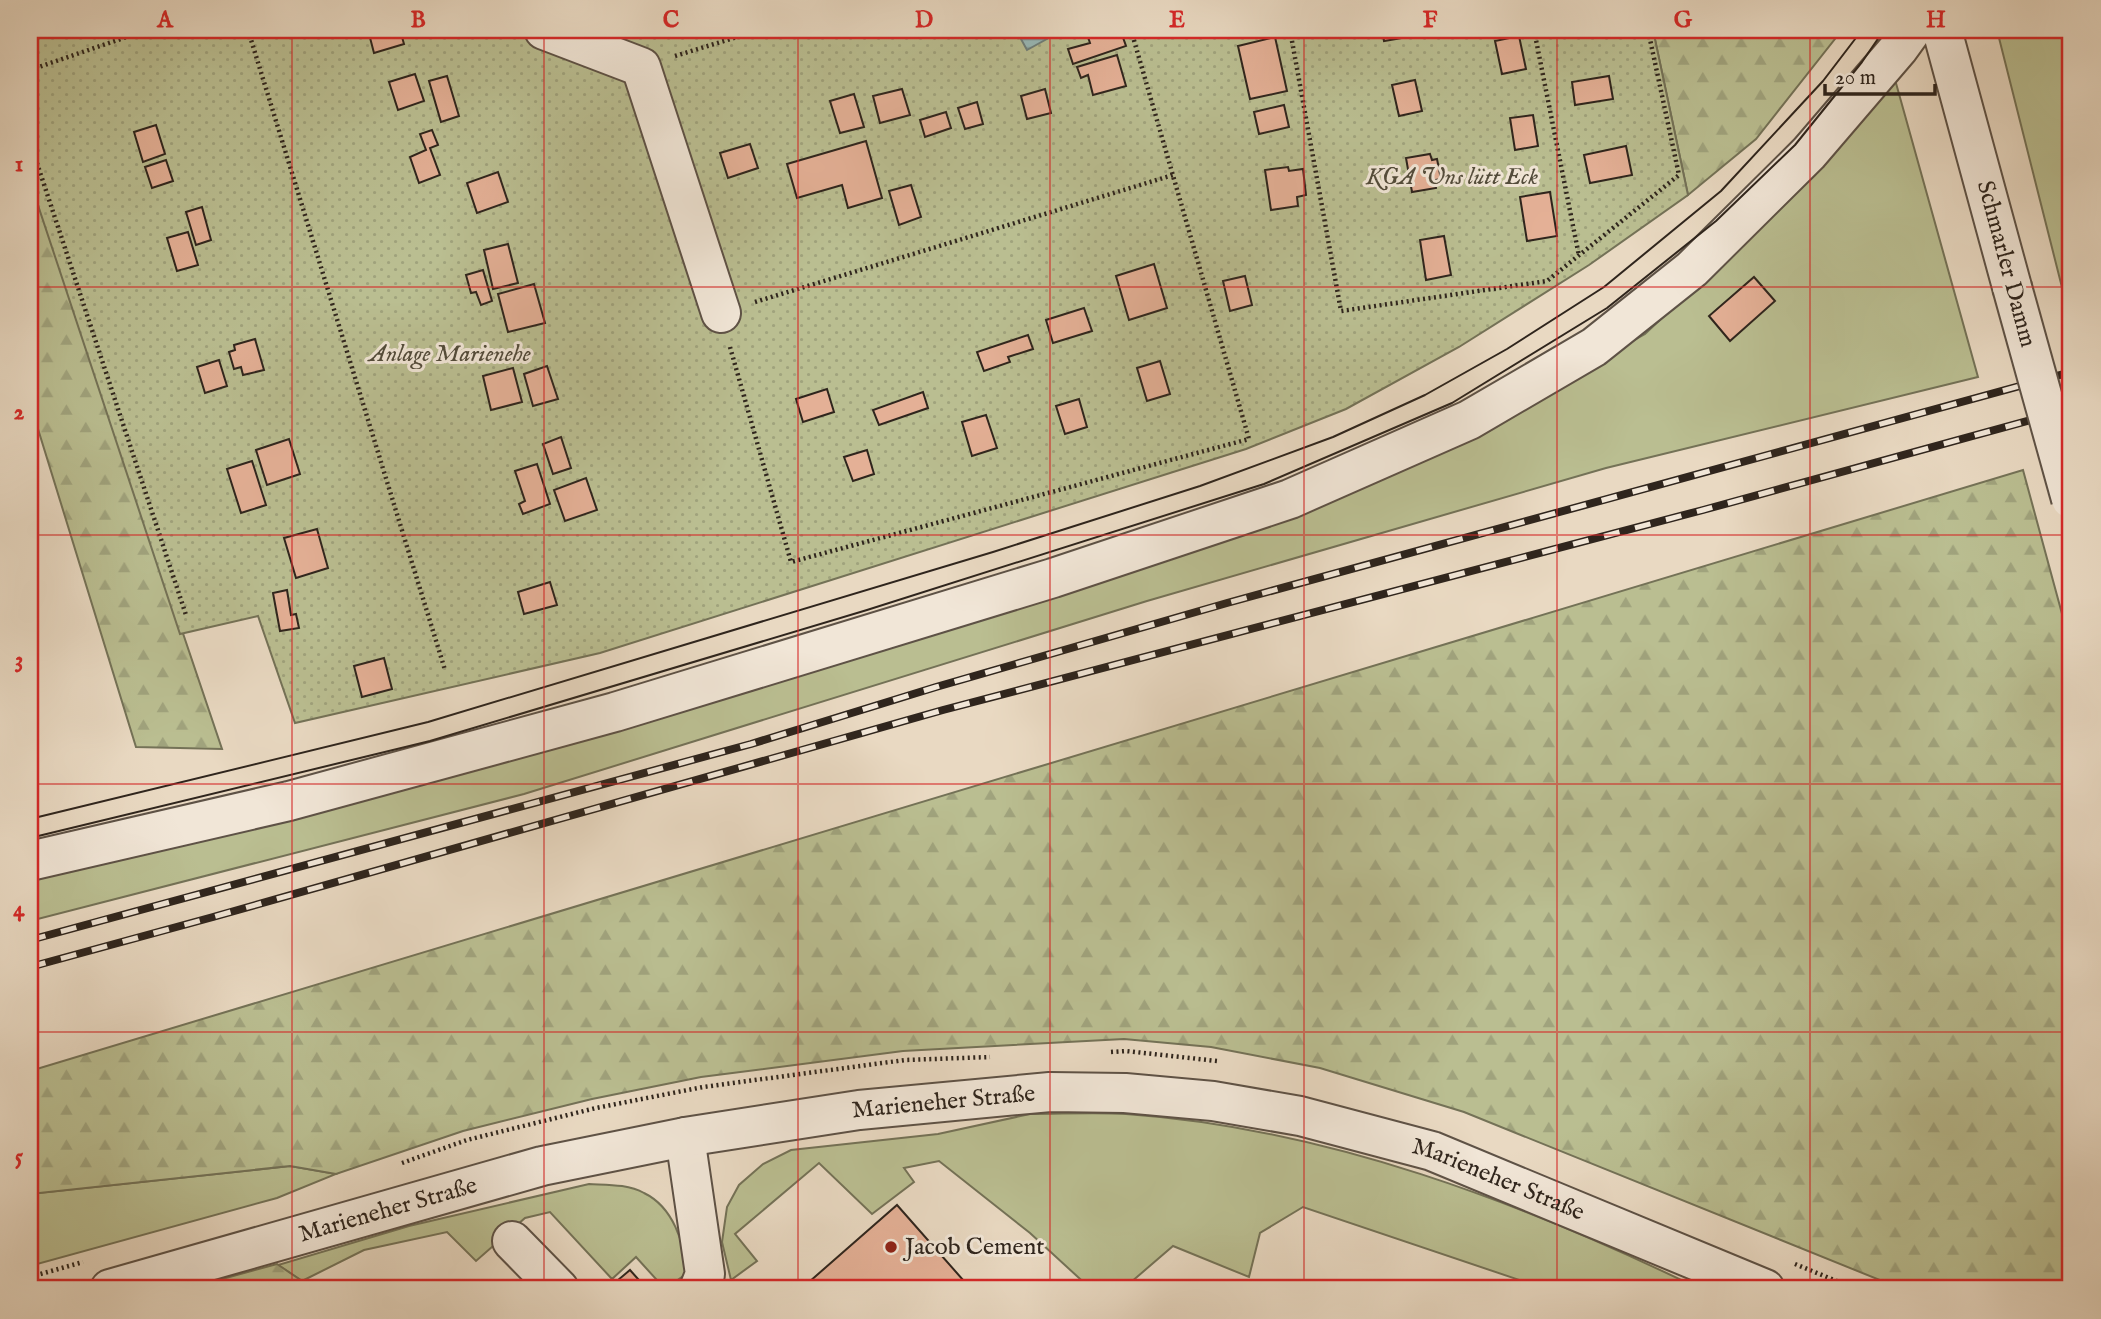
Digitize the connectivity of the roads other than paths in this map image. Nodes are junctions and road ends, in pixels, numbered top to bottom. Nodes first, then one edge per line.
1 (544, 30) edge
2 (1933, 32) edge
3 (721, 313) road end
4 (2071, 499) edge
5 (30, 862) edge
6 (685, 1137) junction
7 (512, 1241) dead end
8 (110, 1289) edge
9 (559, 1289) edge
10 (699, 1289) edge
11 (1765, 1289) edge

1 - 3 street
2 - 4 street, Schmarler Damm, bridge
2 - 5 street
6 - 8 street, Marieneher Straße
6 - 10 street
6 - 11 street, Marieneher Straße
7 - 9 street

